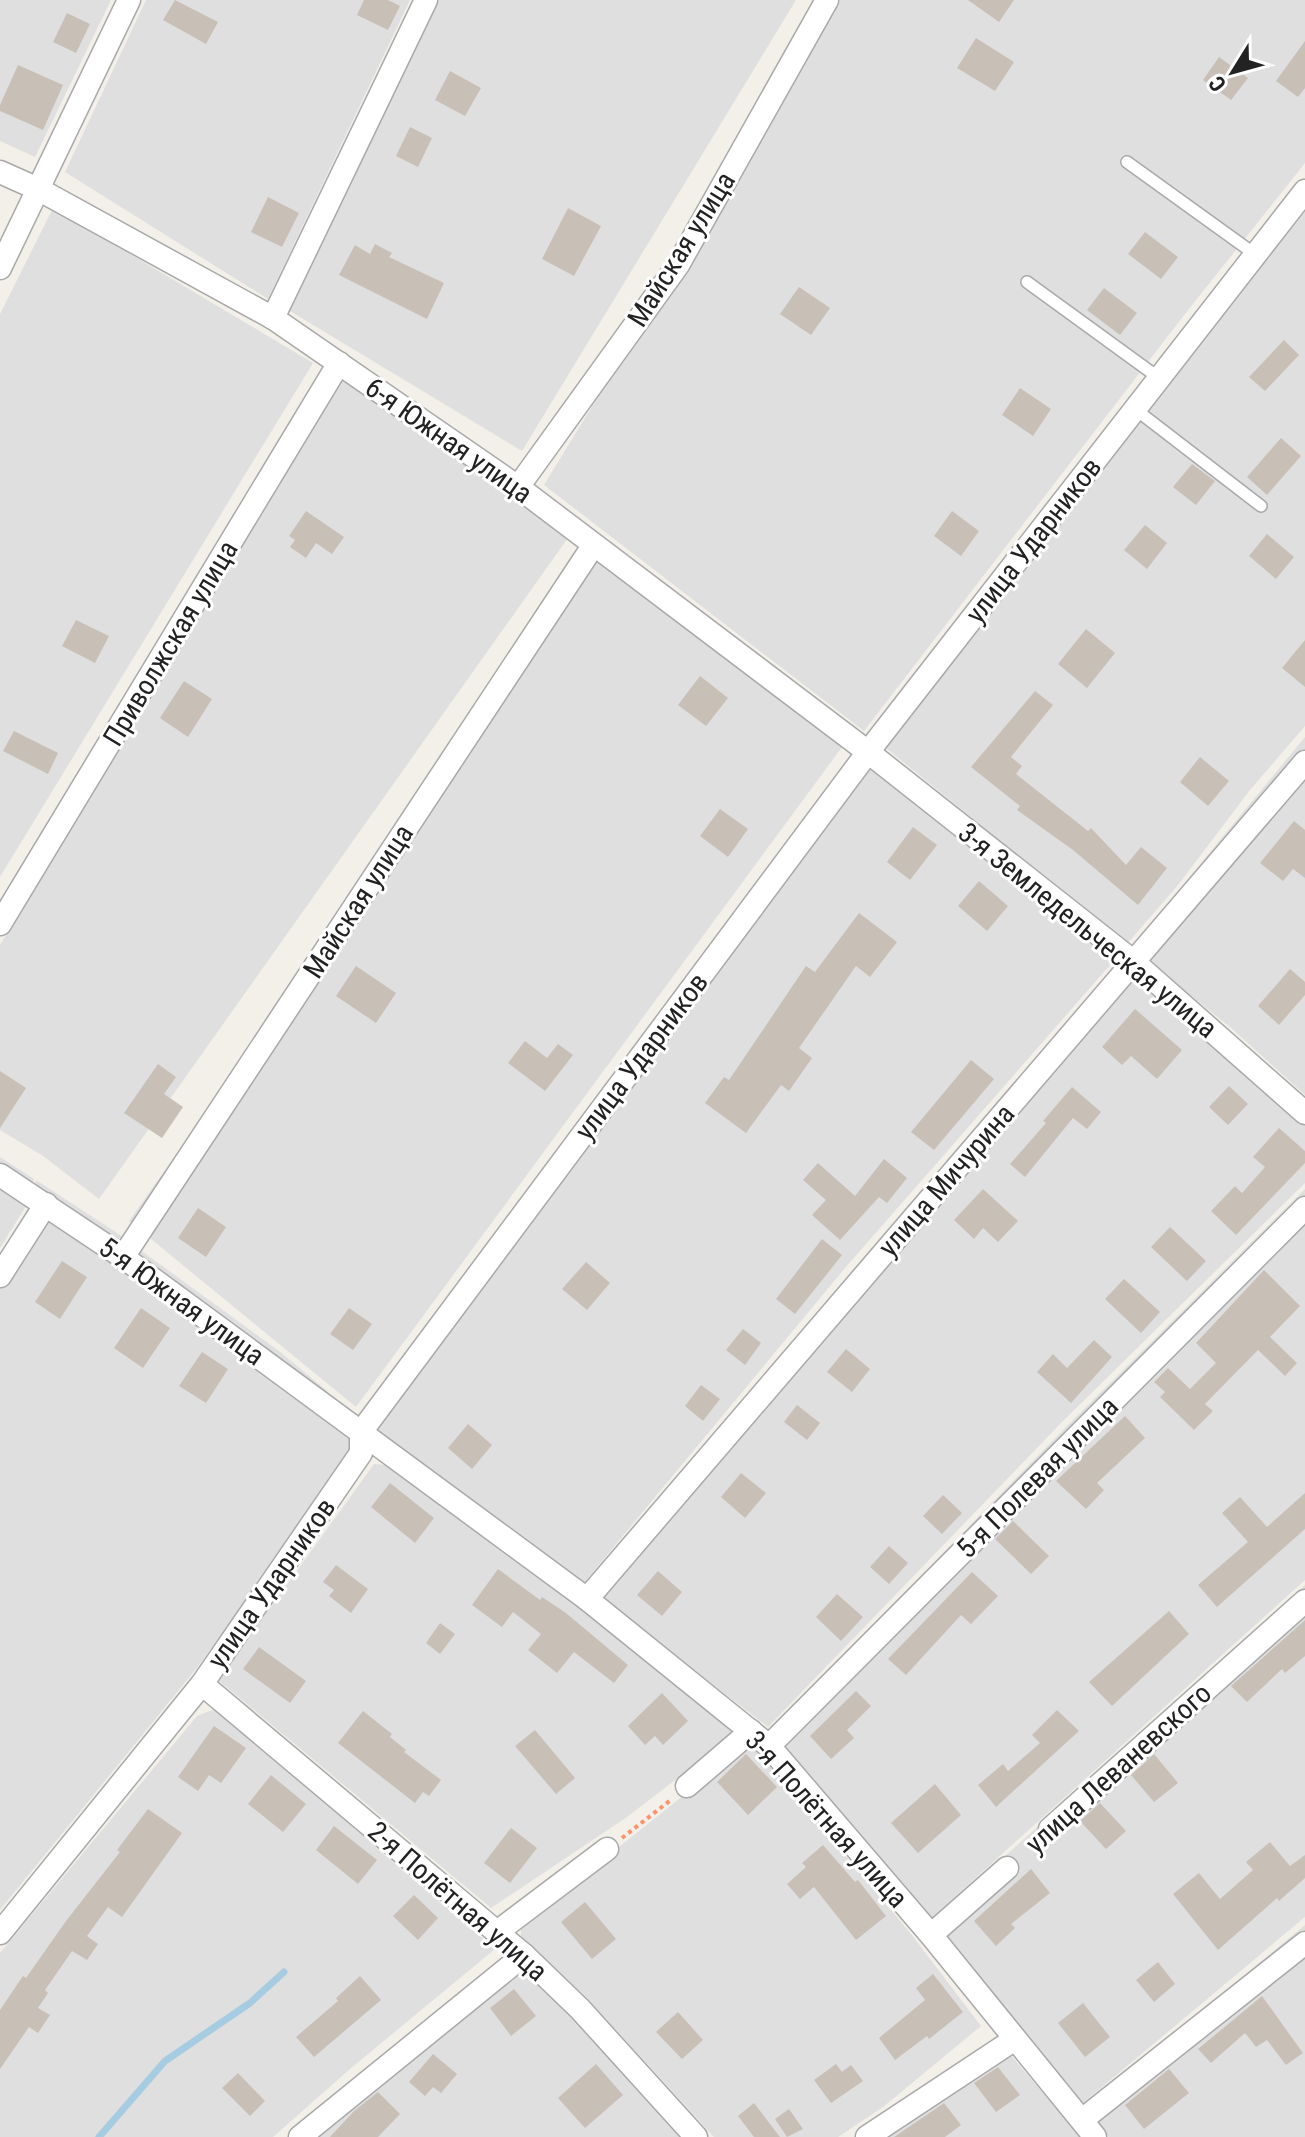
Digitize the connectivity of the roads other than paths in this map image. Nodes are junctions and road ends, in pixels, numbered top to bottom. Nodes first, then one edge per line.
1 (129, 0) edge
2 (426, 0) edge
3 (827, 0) edge
4 (1127, 162) dead end
5 (0, 172) edge
6 (38, 189) junction
7 (1305, 191) edge
8 (1256, 255) junction
9 (0, 268) edge
10 (1027, 282) dead end
11 (273, 318) junction
12 (339, 363) junction
13 (1159, 378) junction
14 (1135, 409) junction
15 (518, 487) junction
16 (1261, 506) dead end
17 (593, 546) junction
18 (868, 752) junction
19 (1305, 762) edge
20 (0, 924) edge
21 (1134, 962) junction
22 (1305, 1113) edge
23 (0, 1175) edge
24 (46, 1204) junction
25 (1305, 1208) edge
26 (123, 1257) junction
27 (0, 1276) edge
28 (361, 1432) junction
29 (587, 1599) junction
30 (1305, 1601) edge
31 (202, 1684) junction
32 (760, 1738) junction
33 (687, 1786) road end
34 (1050, 1829) dead end
35 (607, 1849) road end
36 (1007, 1868) dead end
37 (497, 1932) junction
38 (0, 1933) edge
39 (931, 1935) junction
40 (1305, 1943) edge
41 (524, 1955) junction
42 (1015, 2039) junction
43 (1089, 2128) edge
44 (300, 2137) edge
45 (696, 2137) edge
46 (867, 2137) edge

1 - 6 street
2 - 11 street
3 - 15 street, Майская улица
4 - 8 lane
5 - 6 street, 6-я Южная улица
6 - 9 street
6 - 11 street, 6-я Южная улица
7 - 8 street, улица Ударников
8 - 13 street, улица Ударников
10 - 13 lane
11 - 12 street, 6-я Южная улица
12 - 15 street, 6-я Южная улица
12 - 20 street, Приволжская улица
13 - 14 street, улица Ударников
14 - 16 lane
14 - 18 street, улица Ударников
15 - 17 street, 6-я Южная улица
17 - 18 street, 6-я Южная улица
17 - 26 street, Майская улица
18 - 21 street, 3-я Земледельческая улица
18 - 28 street, улица Ударников
19 - 21 street, улица Мичурина
21 - 22 street, 3-я Земледельческая улица
21 - 29 street, улица Мичурина
23 - 24 street, 5-я Южная улица
24 - 26 street, 5-я Южная улица
24 - 27 street
25 - 32 street, 5-я Полевая улица
26 - 28 street, 5-я Южная улица
28 - 29 street, 3-я Полётная улица
28 - 31 street, улица Ударников
29 - 32 street, 3-я Полётная улица
30 - 34 street, улица Леваневского
31 - 37 street, 2-я Полётная улица
31 - 38 street, улица Ударников
32 - 33 street, 5-я Полевая улица
32 - 39 street, 3-я Полётная улица
35 - 37 street
36 - 39 street, улица Леваневского
37 - 41 street, 2-я Полётная улица
39 - 42 street, 3-я Полётная улица
40 - 43 street
41 - 44 street
41 - 45 street, 2-я Полётная улица
42 - 43 street, 3-я Полётная улица
42 - 46 street

